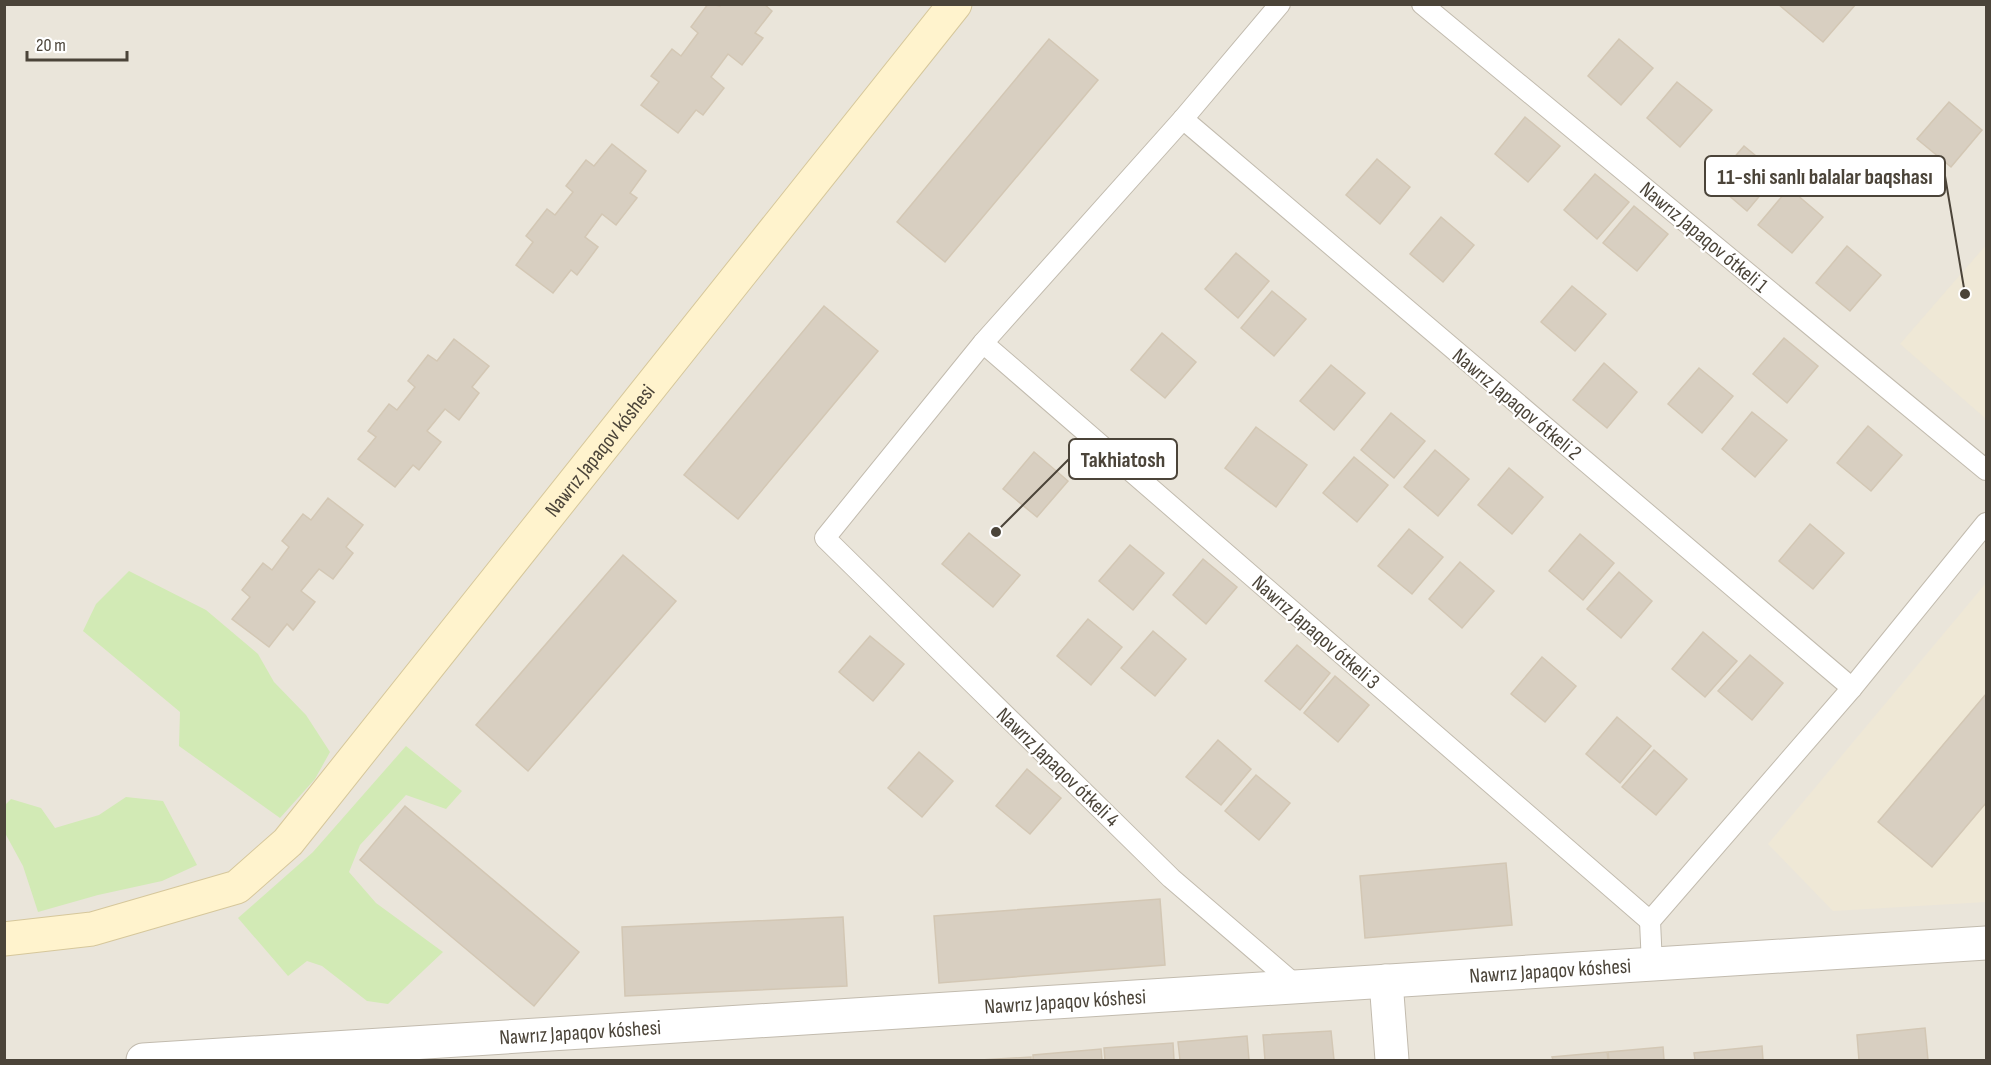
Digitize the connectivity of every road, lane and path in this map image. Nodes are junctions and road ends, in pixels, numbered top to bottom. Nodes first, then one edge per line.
1 (955, 4) edge
2 (1280, 4) edge
3 (1422, 4) edge
4 (1183, 119) junction
5 (983, 343) junction
6 (1986, 470) edge
7 (1986, 523) edge
8 (1852, 688) junction
9 (1650, 921) junction
10 (4, 939) edge
11 (1986, 943) edge
12 (1652, 964) junction
13 (1386, 981) junction
14 (1298, 987) junction
15 (143, 1060) edge
16 (1392, 1060) edge

1 - 10 street, Nawrız Japaqov kóshesi
2 - 4 lane
3 - 6 lane, Nawrız Japaqov ótkeli 1
4 - 5 lane
4 - 8 lane, Nawrız Japaqov ótkeli 2
5 - 9 lane, Nawrız Japaqov ótkeli 3
5 - 14 lane, Nawrız Japaqov ótkeli 4
7 - 8 lane
8 - 9 lane
9 - 12 lane
11 - 12 street, Nawrız Japaqov kóshesi
12 - 13 street, Nawrız Japaqov kóshesi
13 - 14 street, Nawrız Japaqov kóshesi
13 - 16 street
14 - 15 street, Nawrız Japaqov kóshesi

